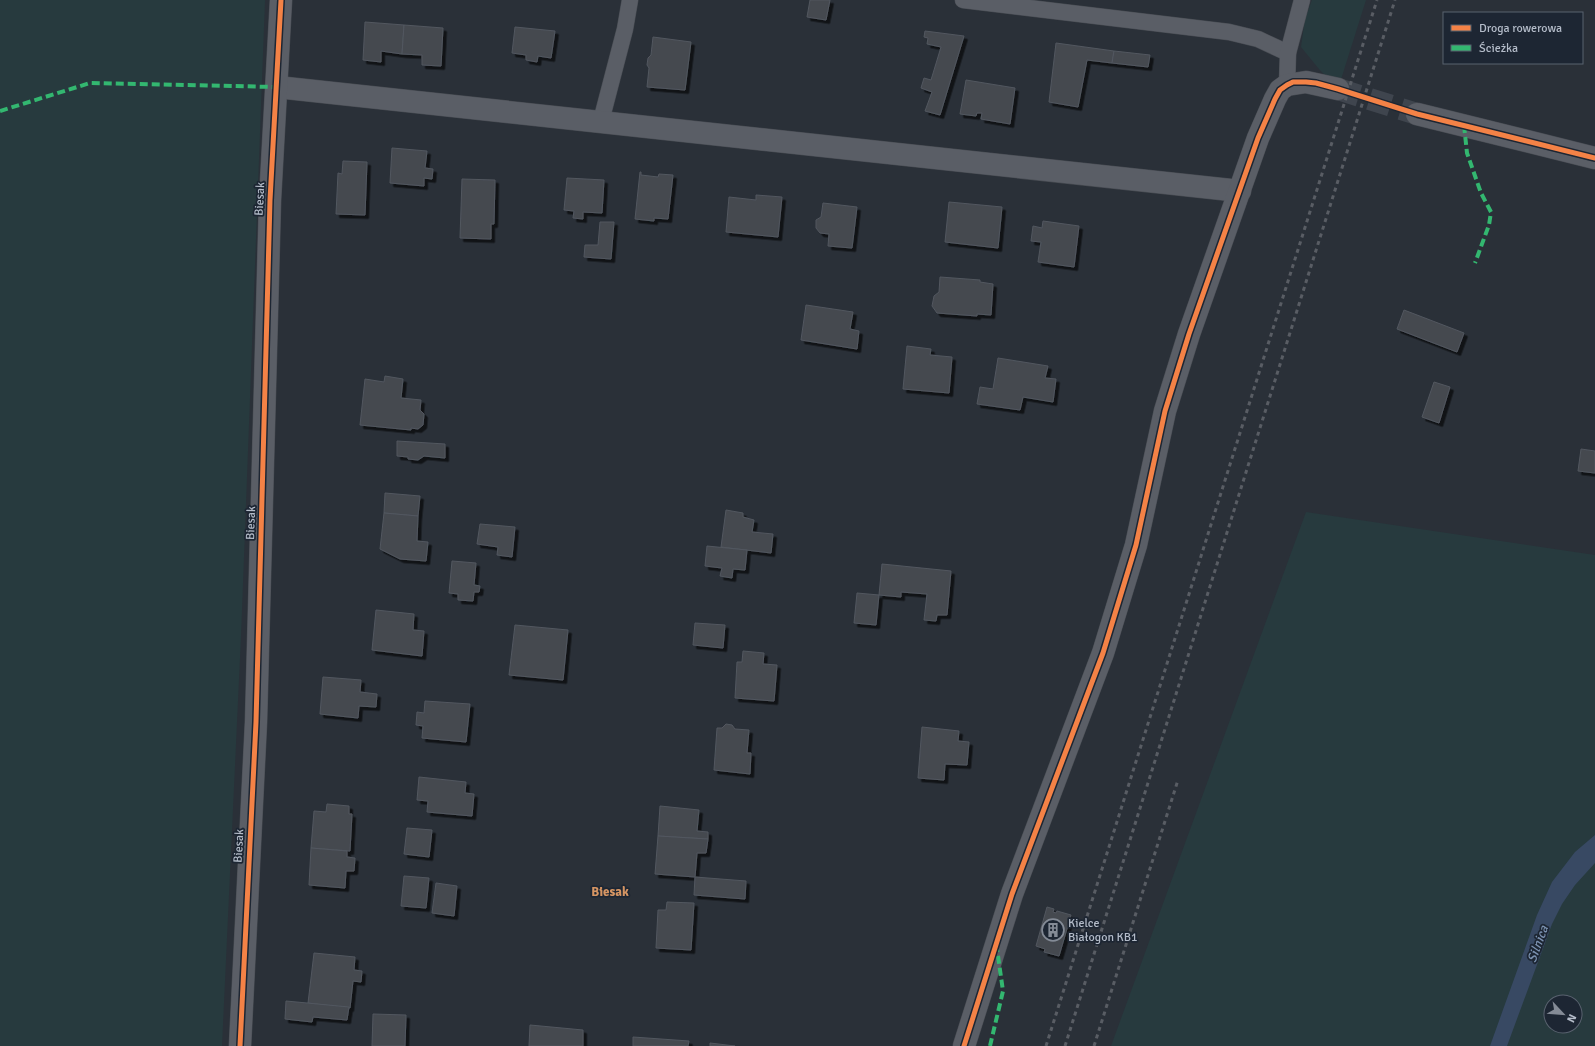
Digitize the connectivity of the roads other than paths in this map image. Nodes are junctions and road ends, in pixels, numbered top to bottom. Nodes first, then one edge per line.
1 (281, 0) edge
2 (630, 0) edge
3 (963, 0) edge
4 (1302, 0) edge
5 (1288, 52) junction
6 (1287, 85) junction
7 (277, 87) junction
8 (1338, 89) tunnel mouth
9 (1417, 114) tunnel mouth
10 (601, 121) junction
11 (1595, 158) edge
12 (1240, 191) junction
13 (240, 1046) edge
14 (964, 1046) edge

1 - 7 street, Biesak
2 - 10 lane
3 - 5 lane
4 - 5 lane
5 - 6 lane
6 - 8 street
6 - 12 street
7 - 10 street
7 - 13 street, Biesak
9 - 11 street
10 - 12 street
12 - 14 street

